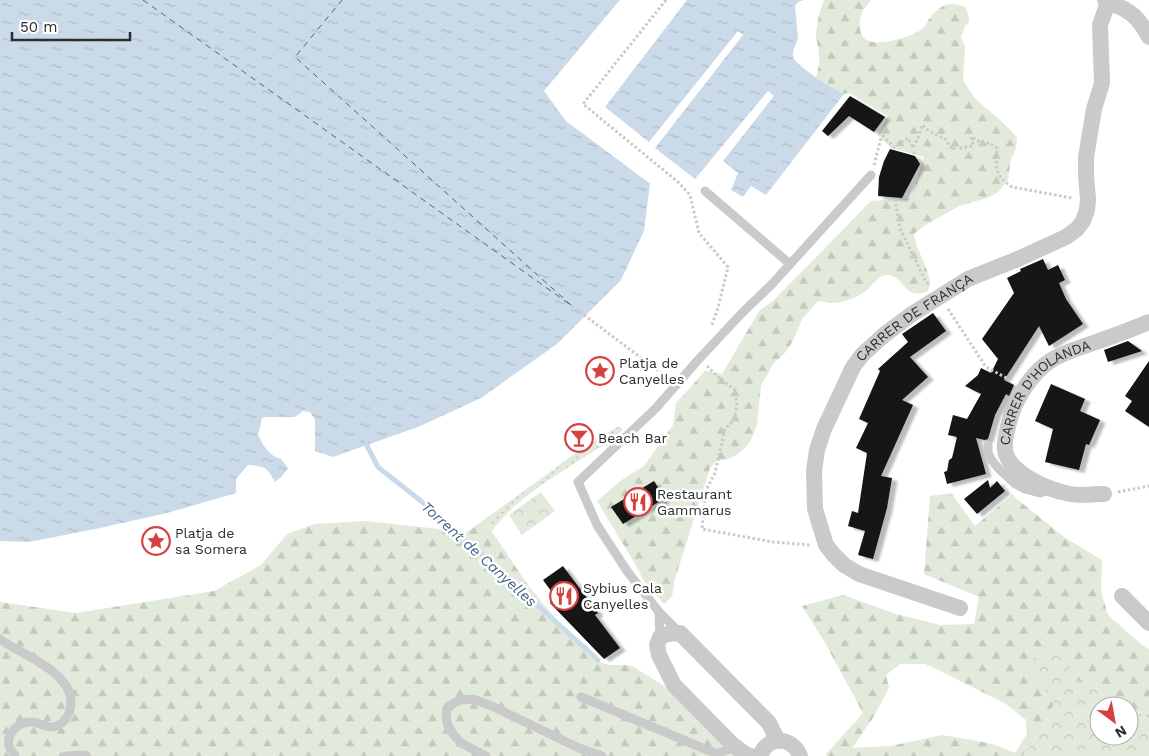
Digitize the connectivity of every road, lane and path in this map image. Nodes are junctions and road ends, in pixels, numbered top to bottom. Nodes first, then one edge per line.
1 (666, 0) edge
2 (1107, 2) edge
3 (1149, 36) edge
4 (871, 175) joint
5 (705, 191) dead end
6 (1088, 199) junction
7 (790, 264) junction
8 (572, 306) dead end
9 (1149, 322) edge
10 (708, 334) dead end
11 (698, 360) junction
12 (677, 384) junction
13 (988, 445) dead end
14 (1149, 486) edge
15 (1054, 489) junction
16 (1130, 490) dead end
17 (1104, 494) dead end
18 (826, 545) junction
19 (1122, 596) dead end
20 (960, 608) dead end
21 (659, 612) junction
22 (1149, 623) edge
23 (680, 633) junction
24 (660, 637) junction
25 (0, 639) edge
26 (581, 698) dead end
27 (778, 741) junction
28 (734, 745) junction
29 (15, 756) edge
30 (66, 756) edge
31 (86, 756) edge
32 (486, 756) edge
33 (602, 756) edge
34 (751, 756) edge
35 (760, 756) edge
36 (801, 756) edge

1 - 10 path
2 - 3 street
2 - 6 street, CARRER DE FRANÇA
4 - 6 path
4 - 7 lane
5 - 7 lane
6 - 18 street, CARRER DE FRANÇA
7 - 11 lane
8 - 12 path
9 - 15 street, CARRER D'HOLANDA
11 - 12 lane
11 - 18 path
12 - 21 lane
13 - 15 lane
14 - 16 path
15 - 17 street, CARRER D'HOLANDA
18 - 20 street, CARRER DE FRANÇA
19 - 22 street
21 - 23 lane
21 - 24 lane
23 - 24 street
23 - 27 street
24 - 28 street
25 - 29 lane
26 - 28 lane
27 - 35 street
27 - 36 street
28 - 34 street
30 - 31 lane
32 - 33 lane

